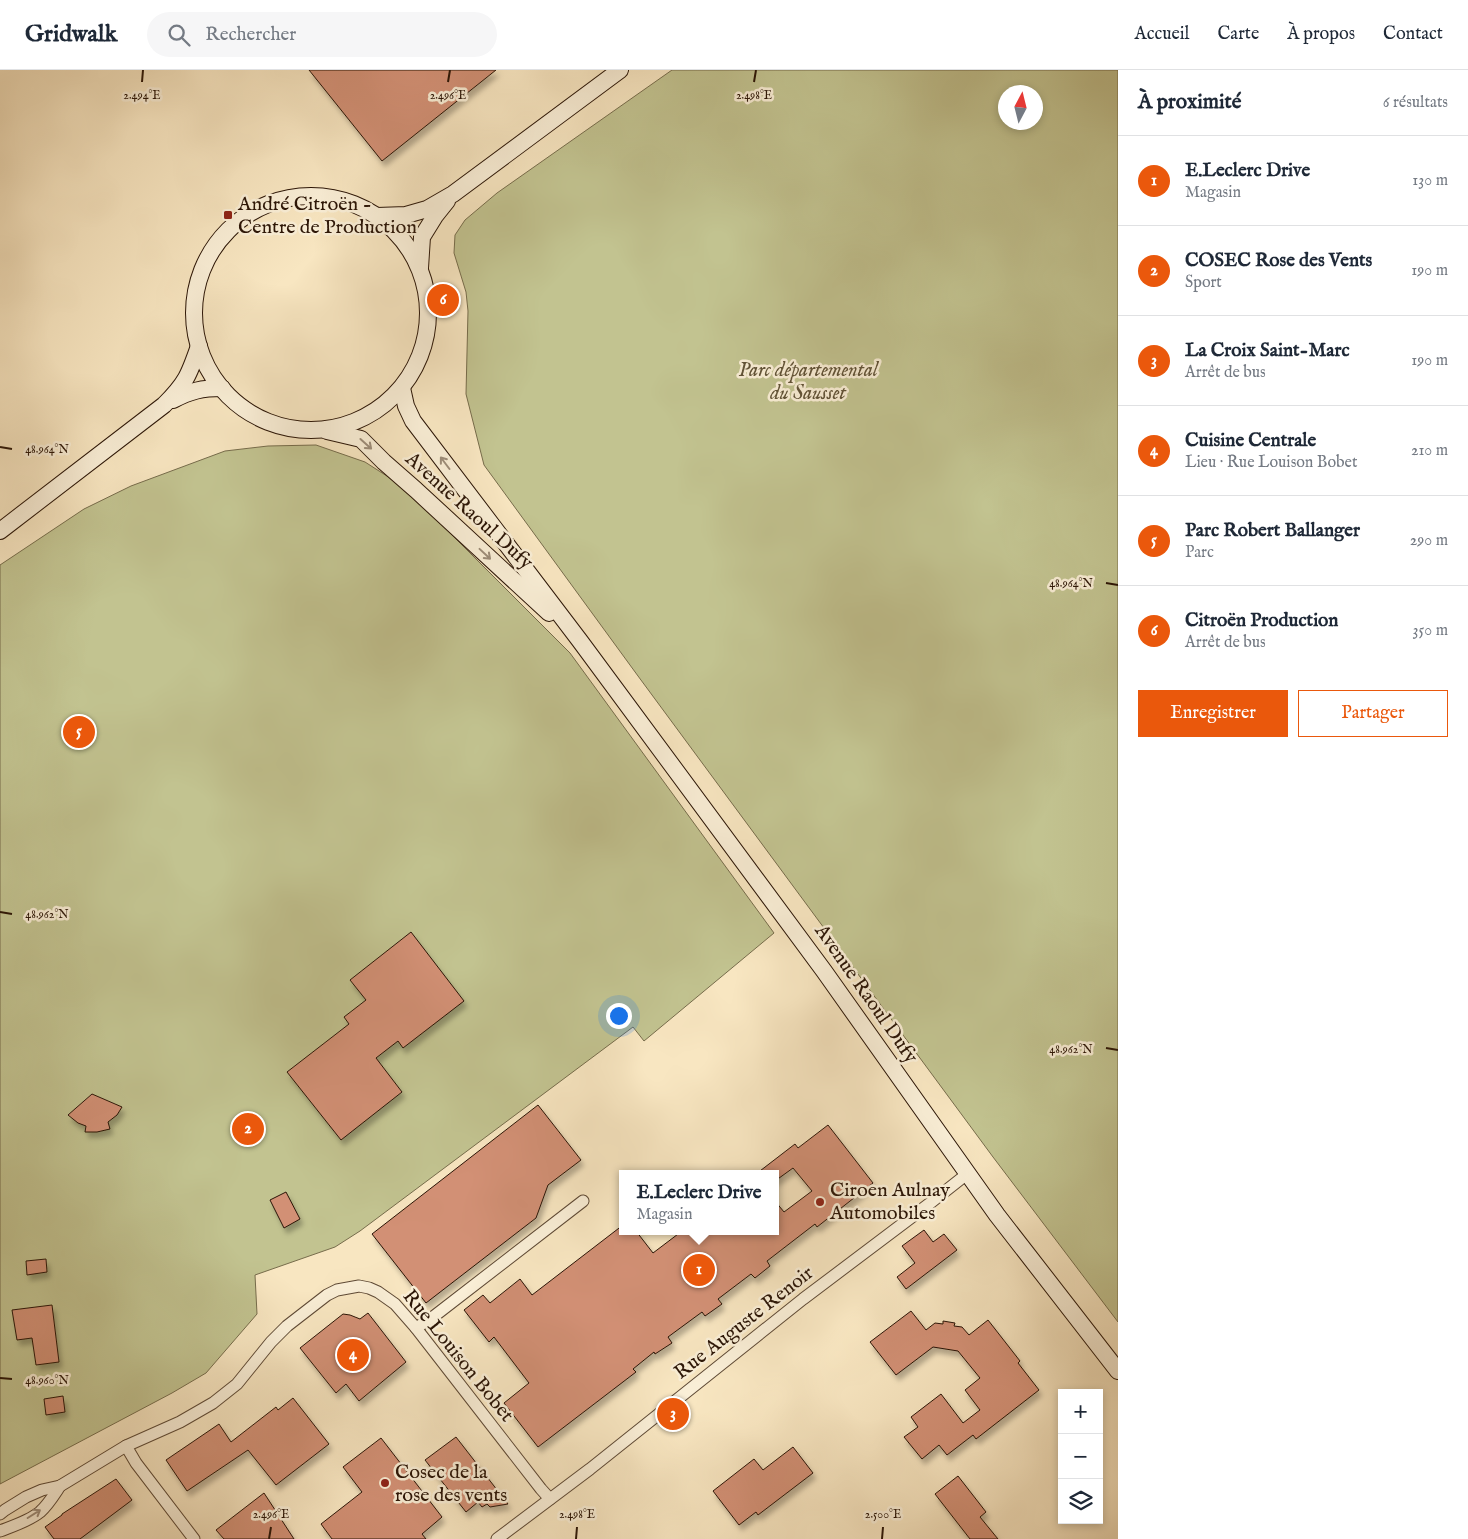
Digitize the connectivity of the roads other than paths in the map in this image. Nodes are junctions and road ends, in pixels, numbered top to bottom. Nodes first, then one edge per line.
1 (620, 70) edge
2 (453, 194) junction
3 (377, 216) junction
4 (420, 268) junction
5 (199, 346) junction
6 (222, 388) junction
7 (402, 388) junction
8 (164, 405) junction
9 (320, 430) junction
10 (0, 531) edge
11 (580, 642) junction
12 (967, 1174) junction
13 (583, 1201) dead end
14 (416, 1328) junction
15 (1118, 1371) edge
16 (126, 1446) junction
17 (60, 1486) junction
18 (550, 1499) junction
19 (0, 1514) edge
20 (0, 1531) edge
21 (194, 1539) edge
22 (497, 1539) edge

1 - 2 main road
2 - 3 main road
2 - 4 main road
3 - 4 main road
3 - 5 main road
4 - 7 main road
5 - 6 main road
5 - 8 main road
6 - 8 main road
6 - 9 main road
7 - 9 main road
11 -> 7 main road, Avenue Raoul Dufy
8 - 10 main road
9 -> 11 main road, Avenue Raoul Dufy
11 - 12 main road, Avenue Raoul Dufy
12 - 15 main road, Avenue Raoul Dufy
12 - 18 street, Rue Auguste Renoir
13 - 14 street
14 - 16 street, Rue Louison Bobet
14 - 18 street, Rue Louison Bobet
16 - 17 street, Rue Louison Bobet
16 - 21 street
17 - 19 street
20 -> 17 street
18 - 22 street, Rue Auguste Renoir

